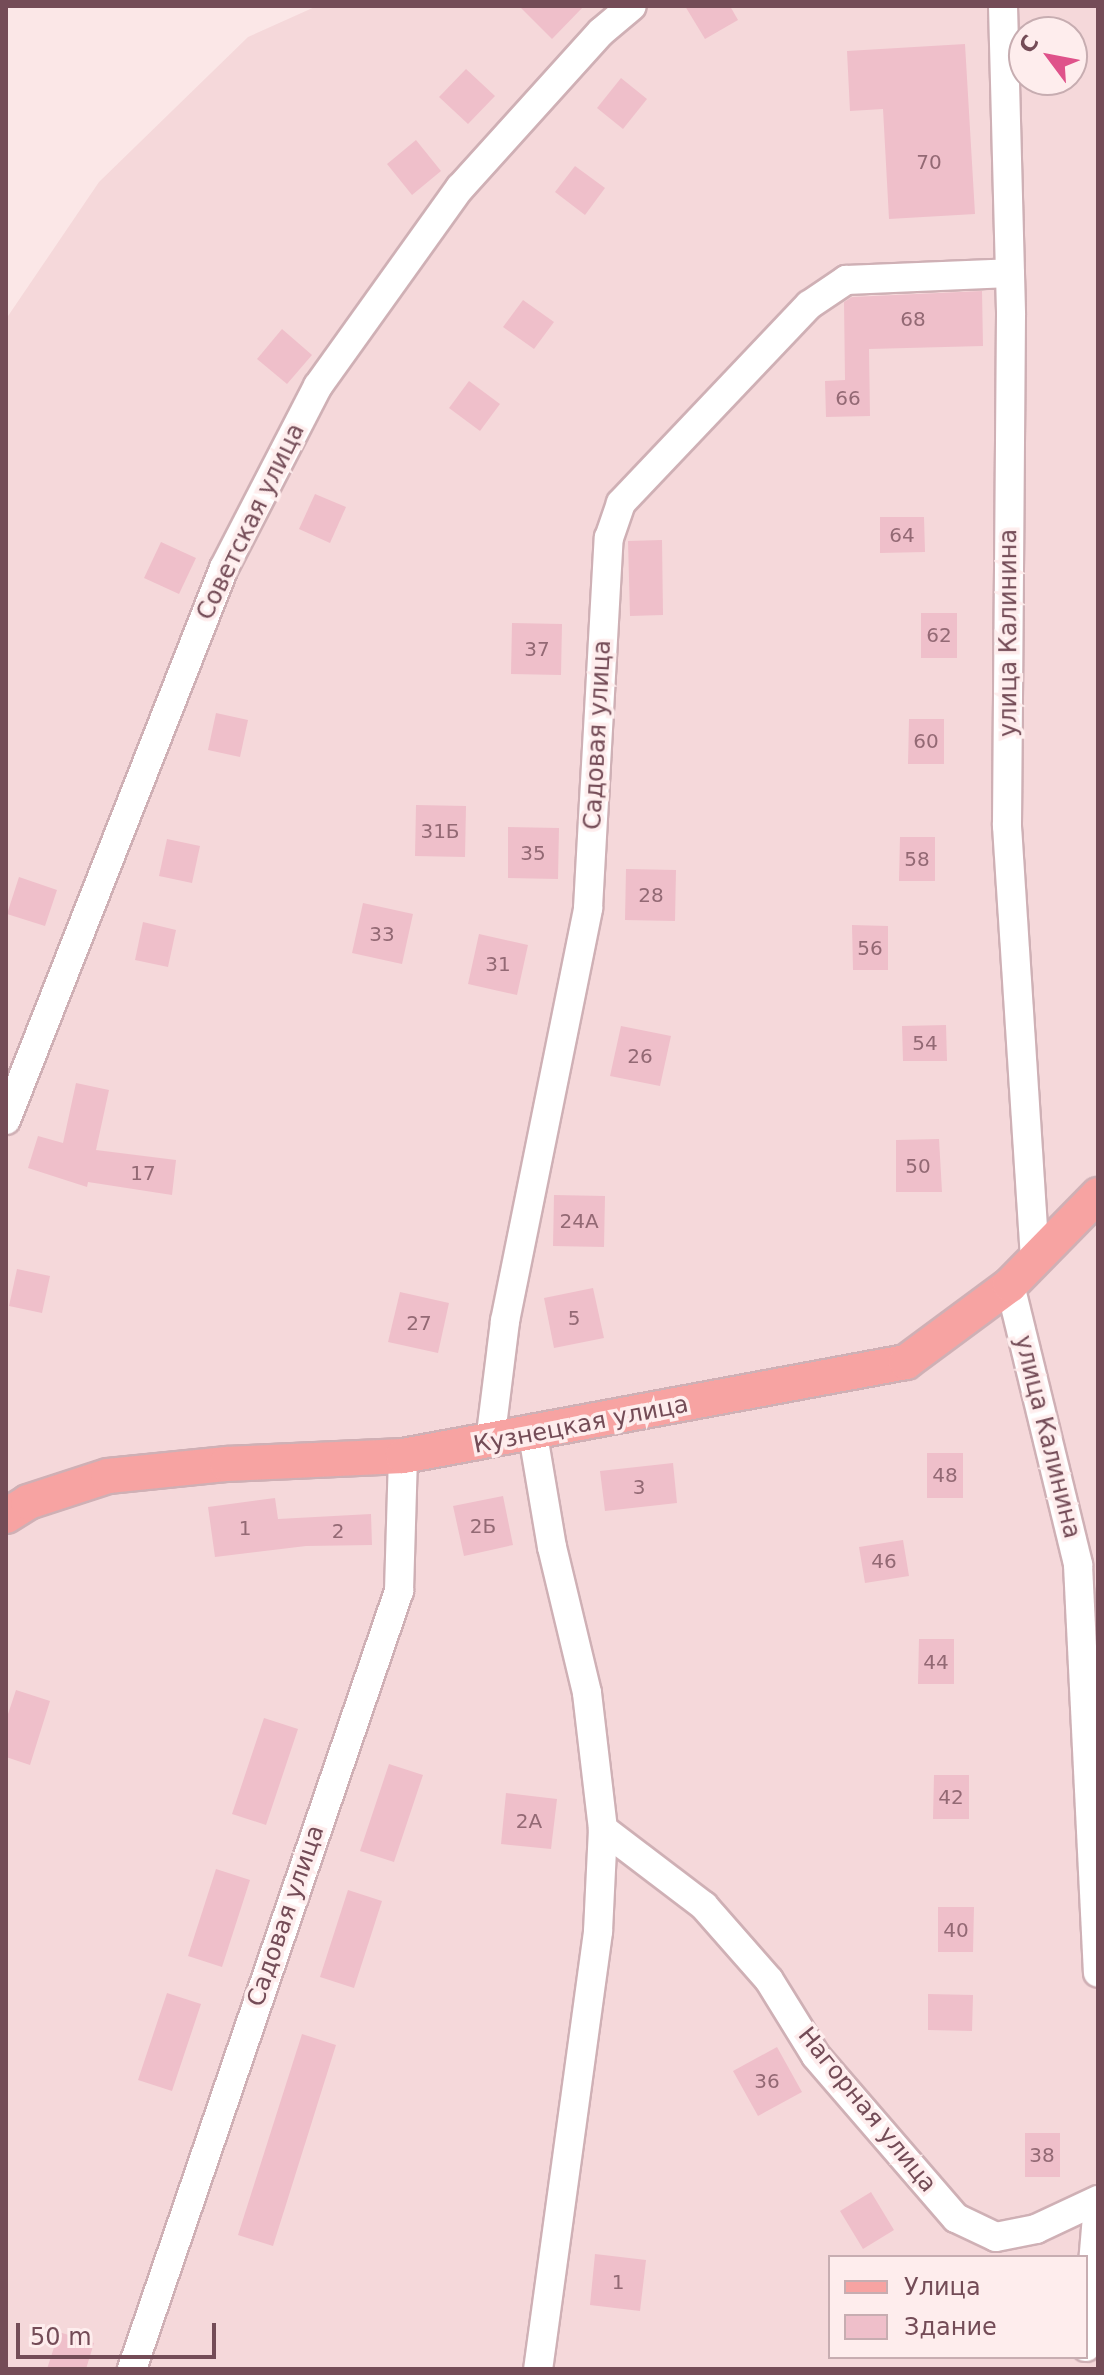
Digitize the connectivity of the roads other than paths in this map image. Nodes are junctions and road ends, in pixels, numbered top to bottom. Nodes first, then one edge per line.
1 (632, 6) edge
2 (1003, 6) edge
3 (1010, 273) junction
4 (6, 1120) edge
5 (1098, 1195) edge
6 (1035, 1259) junction
7 (1010, 1285) junction
8 (533, 1435) junction
9 (490, 1442) junction
10 (403, 1456) junction
11 (6, 1516) edge
12 (603, 1829) junction
13 (1098, 1973) edge
14 (1098, 2201) edge
15 (1088, 2323) edge
16 (132, 2369) edge
17 (538, 2369) edge

1 - 4 street, Советская улица
2 - 3 street, улица Калинина
3 - 6 street, улица Калинина
3 - 9 street, Садовая улица
5 - 6 main road, Кузнецкая улица
6 - 7 main road, Кузнецкая улица
7 - 8 main road, Кузнецкая улица
7 - 13 street, улица Калинина
8 - 9 main road, Кузнецкая улица
8 - 12 street
9 - 10 main road, Кузнецкая улица
10 - 11 main road, Кузнецкая улица
10 - 16 street, Садовая улица
12 - 14 street, Нагорная улица
12 - 17 street
14 - 15 street

